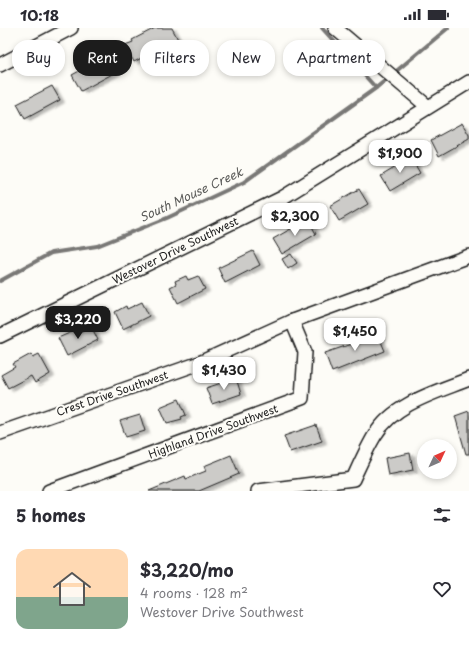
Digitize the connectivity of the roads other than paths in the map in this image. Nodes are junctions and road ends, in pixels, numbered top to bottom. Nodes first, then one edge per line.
1 (71, 28) edge
2 (335, 28) edge
3 (0, 64) edge
4 (469, 82) edge
5 (427, 106) junction
6 (469, 256) edge
7 (292, 321) junction
8 (0, 336) edge
9 (469, 380) edge
10 (0, 433) edge
11 (49, 491) edge
12 (258, 491) edge

1 - 3 street
2 - 5 street
4 - 5 street, Westover Drive Southwest
5 - 8 street, Westover Drive Southwest
6 - 7 street, Crest Drive Southwest
7 - 10 street, Crest Drive Southwest
7 - 11 street, Highland Drive Southwest
9 - 12 street

